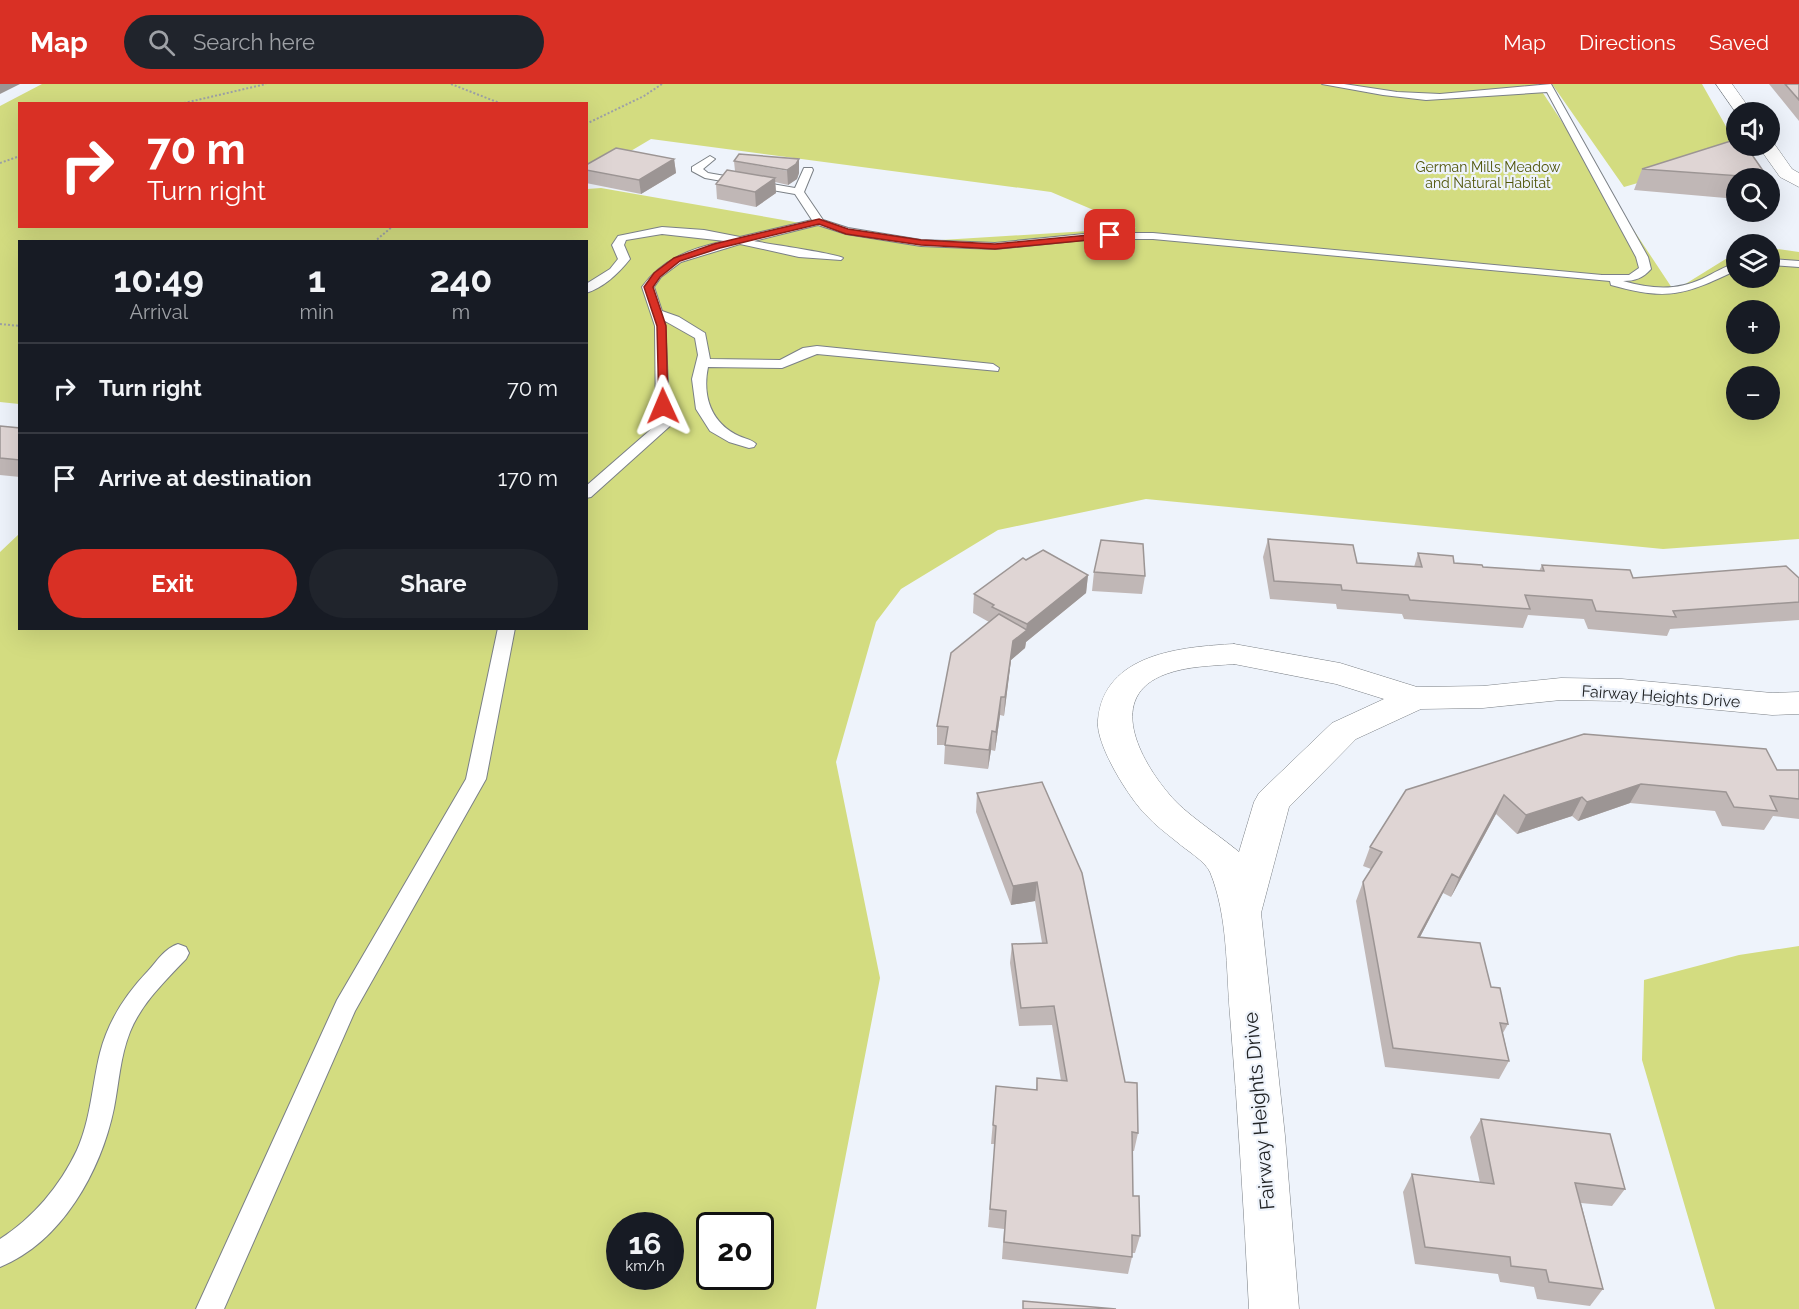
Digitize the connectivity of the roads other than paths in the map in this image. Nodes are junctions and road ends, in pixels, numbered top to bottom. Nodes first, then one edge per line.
1 (1326, 84) edge
2 (1724, 84) edge
3 (1548, 87) edge
4 (1737, 102) edge
5 (1774, 156) edge
6 (710, 159) dead end
7 (808, 170) dead end
8 (1799, 181) edge
9 (799, 192) junction
10 (819, 222) junction
11 (738, 241) junction
12 (837, 258) dead end
13 (1780, 263) edge
14 (1799, 264) edge
15 (1726, 271) edge
16 (1602, 278) junction
17 (588, 289) edge
18 (658, 314) junction
19 (703, 363) junction
20 (993, 368) dead end
21 (749, 444) dead end
22 (588, 492) edge
23 (507, 630) edge
24 (1416, 698) junction
25 (1799, 703) edge
26 (1241, 913) junction
27 (178, 953) dead end
28 (0, 1254) edge
29 (210, 1309) edge
30 (1274, 1309) edge

1 - 3 lane
2 - 4 street
3 - 16 lane
5 - 8 street
6 - 9 lane
7 - 9 lane
9 - 10 lane
10 - 11 lane
10 - 16 lane
11 - 12 lane
11 - 17 lane
11 - 18 lane
13 - 14 lane
15 - 16 lane
18 - 19 lane
18 - 22 lane
19 - 20 lane
19 - 21 lane
23 - 29 lane
24 - 25 street, Fairway Heights Drive
24 - 26 street, Fairway Heights Drive
24 - 26 street, Fairway Heights Drive
26 - 30 street, Fairway Heights Drive
27 - 28 lane

